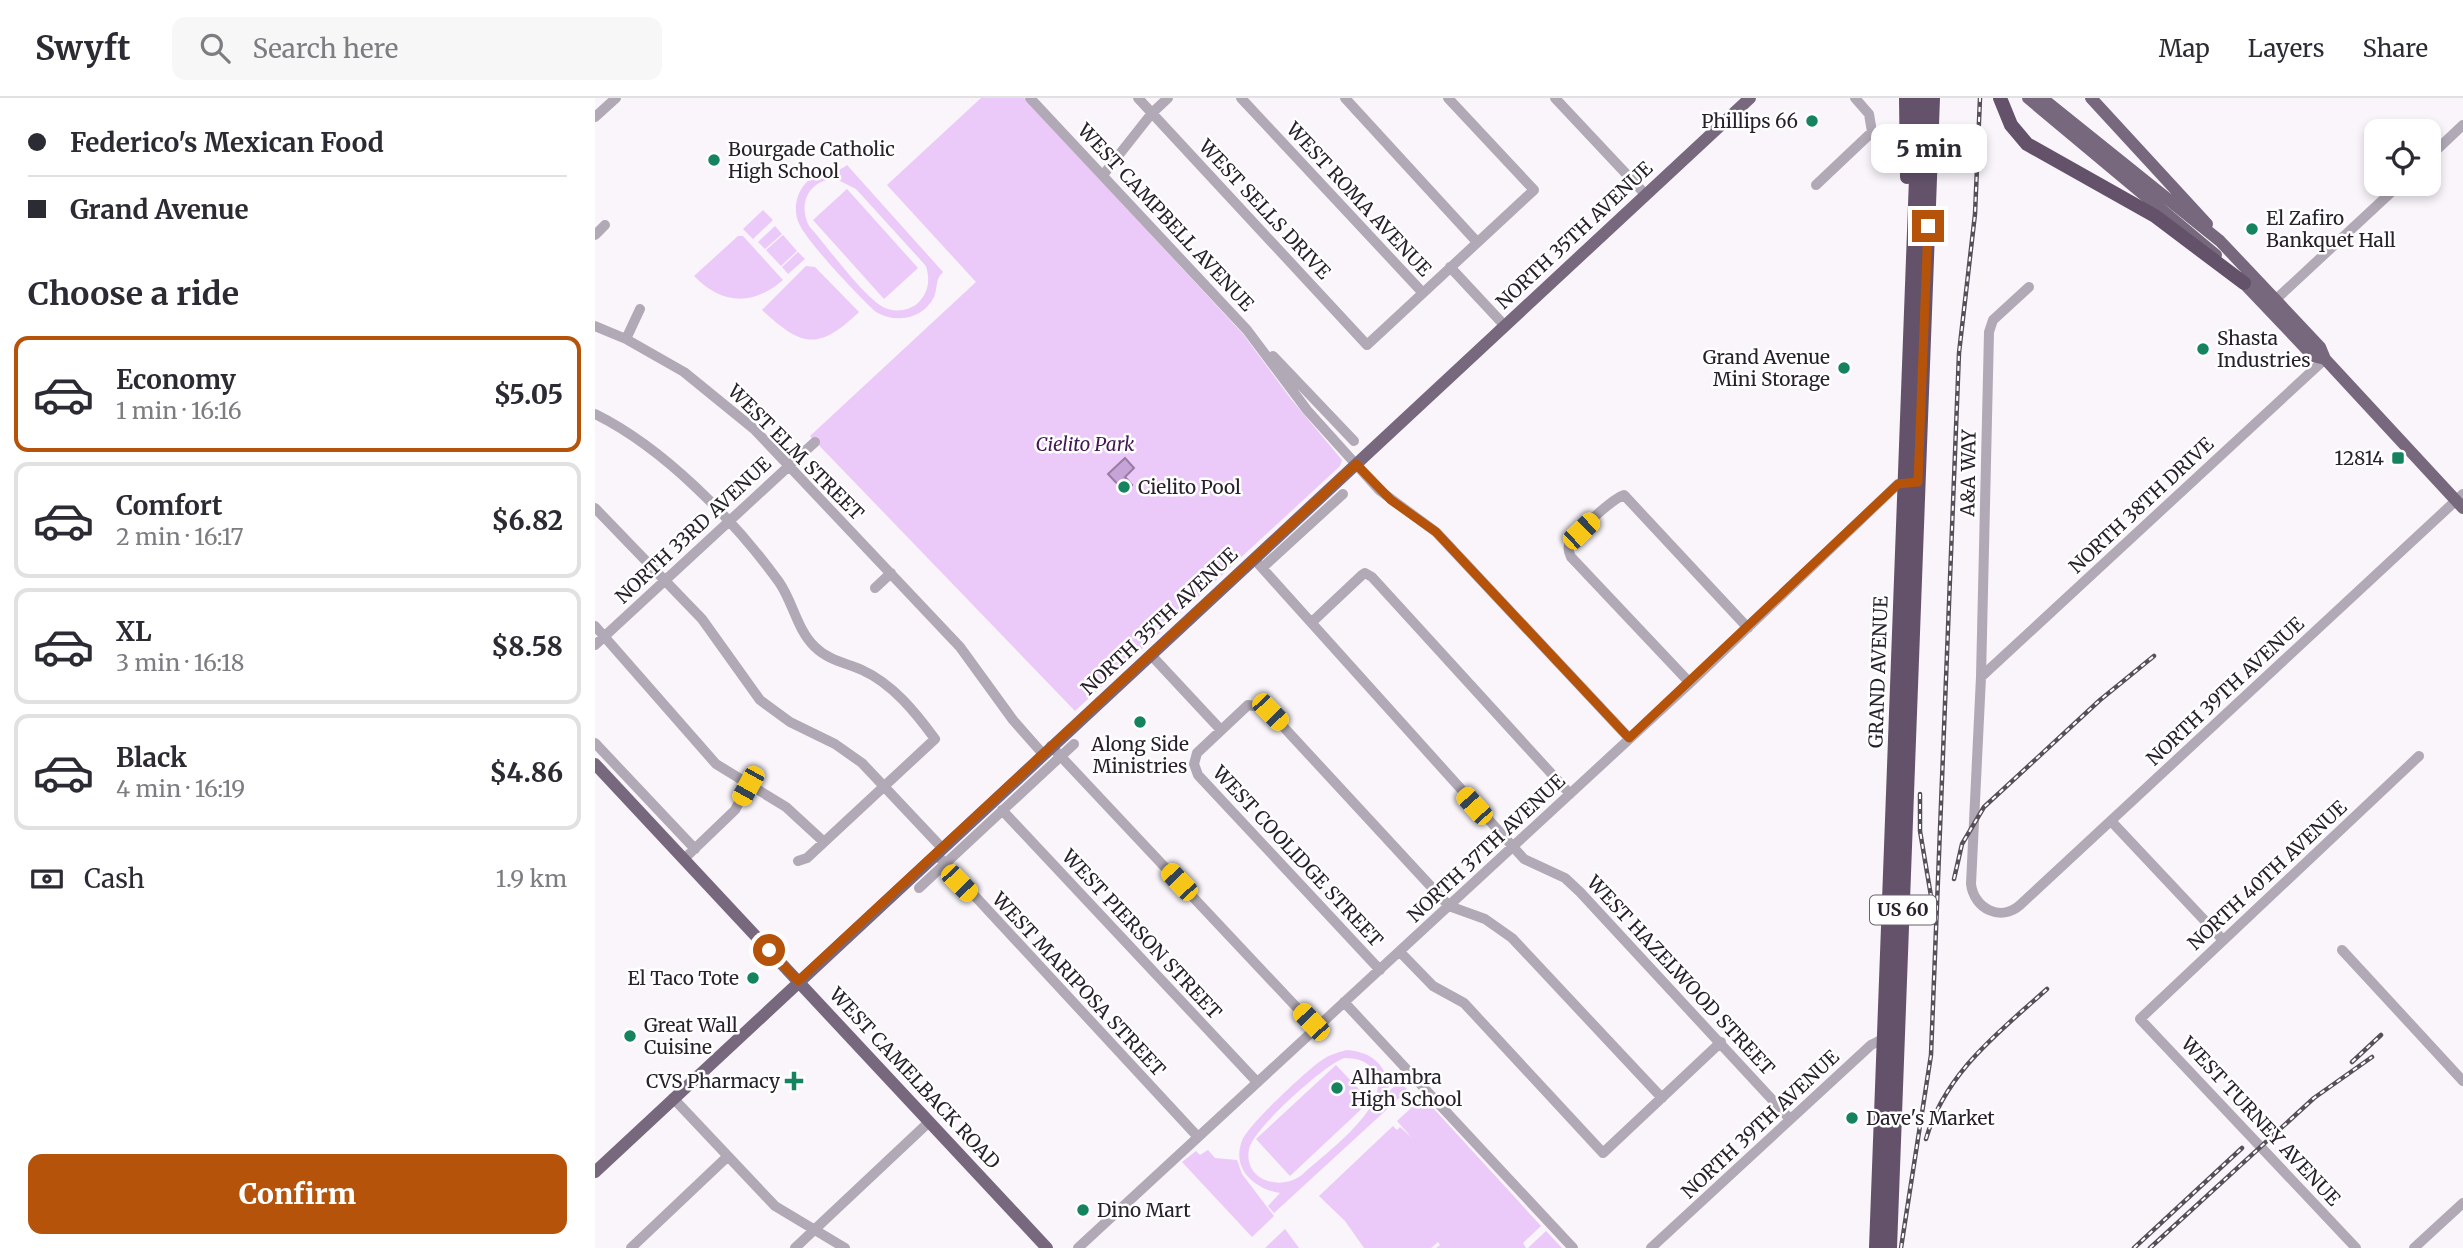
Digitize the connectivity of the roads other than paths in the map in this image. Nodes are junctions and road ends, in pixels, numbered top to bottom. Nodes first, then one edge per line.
1 (616, 98) edge
2 (1030, 98) edge
3 (1138, 98) edge
4 (1168, 98) edge
5 (1241, 98) edge
6 (1345, 98) edge
7 (1448, 98) edge
8 (1555, 98) edge
9 (1750, 98) edge
10 (1855, 98) edge
11 (1906, 98) edge
12 (1919, 98) edge
13 (1933, 98) edge
14 (2000, 98) edge
15 (2028, 98) edge
16 (2042, 98) edge
17 (2094, 99) edge
18 (1152, 113) junction
19 (595, 117) edge
20 (2463, 125) edge
21 (2441, 146) edge
22 (1103, 175) junction
23 (1816, 185) dead end
24 (1646, 194) junction
25 (2387, 196) edge
26 (605, 225) dead end
27 (1914, 232) junction
28 (595, 235) edge
29 (2220, 241) junction
30 (1477, 242) junction
31 (1450, 267) junction
32 (1912, 276) junction
33 (2244, 284) junction
34 (1926, 286) junction
35 (2029, 287) dead end
36 (1423, 293) junction
37 (2271, 304) junction
38 (640, 309) dead end
39 (595, 326) edge
40 (1505, 326) junction
41 (1247, 330) junction
42 (626, 339) junction
43 (2325, 359) junction
44 (595, 414) edge
45 (815, 442) dead end
46 (1354, 442) dead end
47 (1356, 464) junction
48 (789, 466) junction
49 (1911, 482) junction
50 (1343, 494) dead end
51 (2461, 501) edge
52 (595, 508) edge
53 (727, 522) junction
54 (1258, 563) junction
55 (891, 573) junction
56 (666, 579) junction
57 (875, 588) dead end
58 (1312, 622) junction
59 (595, 626) edge
60 (1748, 628) junction
61 (605, 636) junction
62 (595, 645) edge
63 (1151, 655) junction
64 (1981, 677) junction
65 (1690, 683) junction
66 (1220, 729) junction
67 (1629, 738) junction
68 (595, 743) edge
69 (1074, 744) dead end
70 (1052, 752) junction
71 (2419, 756) dead end
72 (595, 764) edge
73 (622, 772) junction
74 (612, 782) junction
75 (748, 786) junction
76 (886, 787) junction
77 (1570, 794) junction
78 (1002, 810) junction
79 (2111, 821) junction
80 (824, 842) junction
81 (1512, 847) junction
82 (695, 849) junction
83 (941, 855) junction
84 (684, 859) junction
85 (798, 861) dead end
86 (919, 888) dead end
87 (1449, 906) junction
88 (2223, 940) junction
89 (2342, 950) dead end
90 (1400, 952) junction
91 (1380, 970) junction
92 (798, 981) junction
93 (1344, 1002) junction
94 (2140, 1019) joint
95 (1316, 1028) junction
96 (1891, 1037) junction
97 (1721, 1042) junction
98 (2463, 1081) edge
99 (1257, 1082) junction
100 (673, 1098) junction
101 (1662, 1098) junction
102 (1790, 1119) junction
103 (929, 1122) junction
104 (1198, 1137) junction
105 (727, 1157) junction
106 (595, 1172) edge
107 (2463, 1203) edge
108 (815, 1230) junction
109 (631, 1248) edge
110 (795, 1248) edge
111 (845, 1248) edge
112 (1047, 1248) edge
113 (1078, 1248) edge
114 (1573, 1248) edge
115 (1651, 1248) edge
116 (1877, 1248) edge
117 (1890, 1248) edge
118 (2356, 1248) edge
119 (2414, 1248) edge

1 - 19 street
2 - 22 street, WEST CAMPBELL AVENUE
3 - 18 street, WEST SELLS DRIVE
4 - 18 street
5 - 36 street, WEST ROMA AVENUE
6 - 30 street
7 - 30 street
8 - 24 street
9 - 24 main road, NORTH 35TH AVENUE
10 - 23 street
11 - 27 highway
12 - 27 highway, GRAND AVENUE / US 60
13 - 34 highway, GRAND AVENUE / US 60
14 - 33 highway
15 - 33 main road
16 - 29 main road
17 - 29 main road
18 - 22 street
18 - 36 street, WEST SELLS DRIVE
20 - 21 street
22 - 41 street, WEST CAMPBELL AVENUE
24 - 40 main road, NORTH 35TH AVENUE
25 - 37 street
26 - 28 street
27 - 32 highway, GRAND AVENUE / US 60
29 - 37 main road
30 - 31 street
31 - 36 street
31 - 40 street
32 - 34 highway
32 - 49 highway, GRAND AVENUE / US 60
33 - 37 main road
34 - 49 highway, GRAND AVENUE / US 60
35 - 64 street, A&A WAY
37 - 43 main road
38 - 42 street
39 - 42 street, WEST ELM STREET
40 - 47 main road, NORTH 35TH AVENUE
41 - 46 street, WEST CAMPBELL AVENUE
41 - 47 street, WEST CAMPBELL AVENUE
42 - 48 street, WEST ELM STREET
43 - 51 main road
43 - 64 street, NORTH 38TH DRIVE
44 - 53 street
45 - 48 street, NORTH 33RD AVENUE
47 - 54 main road, NORTH 35TH AVENUE
47 - 67 street, WEST CAMPBELL AVENUE
48 - 53 street, NORTH 33RD AVENUE
48 - 55 street, WEST ELM STREET
49 - 60 street, NORTH 37TH AVENUE
49 - 96 highway, GRAND AVENUE / US 60
50 - 54 street
51 - 79 street, NORTH 39TH AVENUE
52 - 56 street, WEST MARIPOSA STREET
53 - 56 street, NORTH 33RD AVENUE
53 - 76 street
54 - 58 street, WEST HAZELWOOD STREET
54 - 63 main road, NORTH 35TH AVENUE
55 - 57 street
55 - 70 street, WEST ELM STREET
56 - 61 street, NORTH 33RD AVENUE
56 - 76 street, WEST MARIPOSA STREET
58 - 77 street
58 - 81 street, WEST HAZELWOOD STREET
59 - 61 street
60 - 65 street, NORTH 37TH AVENUE
60 - 65 street
61 - 62 street, NORTH 33RD AVENUE
61 - 75 street
63 - 66 street
63 - 70 main road, NORTH 35TH AVENUE
64 - 79 street, NORTH 39TH AVENUE
65 - 67 street, NORTH 37TH AVENUE
66 - 87 street
66 - 91 street, WEST COOLIDGE STREET
67 - 77 street, NORTH 37TH AVENUE
68 - 73 street
69 - 70 street, NORTH 35TH AVENUE
70 - 78 street, NORTH 35TH AVENUE
70 - 83 main road, NORTH 35TH AVENUE
70 - 95 street, WEST ELM STREET
71 - 88 street, NORTH 40TH AVENUE
72 - 74 main road, WEST CAMELBACK ROAD
73 - 74 street
73 - 82 street
74 - 84 main road, WEST CAMELBACK ROAD
75 - 80 street
75 - 82 street
76 - 80 street
76 - 83 street, WEST MARIPOSA STREET
77 - 81 street, NORTH 37TH AVENUE
78 - 83 street, NORTH 35TH AVENUE
78 - 99 street, WEST PIERSON STREET
79 - 88 street
80 - 85 street
81 - 87 street, NORTH 37TH AVENUE
81 - 97 street, WEST HAZELWOOD STREET
82 - 84 street
83 - 86 street, NORTH 35TH AVENUE
83 - 92 main road, NORTH 35TH AVENUE
83 - 104 street, WEST MARIPOSA STREET
84 - 92 main road, WEST CAMELBACK ROAD
87 - 90 street, NORTH 37TH AVENUE
87 - 101 street
88 - 94 street, NORTH 40TH AVENUE
89 - 98 street
90 - 91 street, NORTH 37TH AVENUE
90 - 101 street, WEST COOLIDGE STREET
91 - 93 street, NORTH 37TH AVENUE
92 - 100 main road, NORTH 35TH AVENUE
92 - 103 main road, WEST CAMELBACK ROAD
93 - 95 street, NORTH 37TH AVENUE
93 - 114 street
94 - 118 street, WEST TURNEY AVENUE
95 - 99 street, NORTH 37TH AVENUE
96 - 102 street, NORTH 39TH AVENUE
96 - 116 highway, GRAND AVENUE / US 60
96 - 117 highway, GRAND AVENUE / US 60
97 - 101 street
97 - 102 street, WEST HAZELWOOD STREET
99 - 104 street, NORTH 37TH AVENUE
100 - 105 street
100 - 106 main road, NORTH 35TH AVENUE
102 - 115 street, NORTH 39TH AVENUE
103 - 108 street
103 - 112 main road, WEST CAMELBACK ROAD
104 - 113 street, NORTH 37TH AVENUE
105 - 108 street
105 - 109 street
107 - 119 street
108 - 110 street
108 - 111 street

